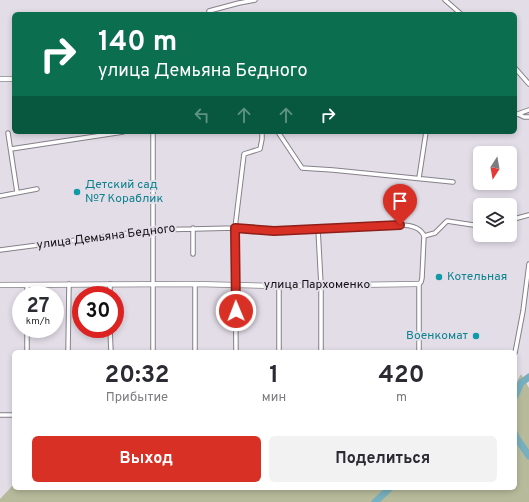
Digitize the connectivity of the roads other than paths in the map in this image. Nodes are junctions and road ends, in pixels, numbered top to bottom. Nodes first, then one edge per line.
1 (255, 0) edge
2 (445, 0) edge
3 (239, 2) edge
4 (209, 12) edge
5 (459, 12) edge
6 (517, 70) edge
7 (0, 79) edge
8 (12, 79) edge
9 (529, 84) edge
10 (529, 110) edge
11 (517, 114) edge
12 (529, 118) edge
13 (8, 134) dead end
14 (110, 134) edge
15 (153, 134) edge
16 (262, 134) edge
17 (279, 134) edge
18 (426, 134) edge
19 (11, 149) junction
20 (419, 178) junction
21 (453, 182) dead end
22 (37, 189) dead end
23 (17, 192) junction
24 (0, 196) edge
25 (529, 215) edge
26 (517, 218) edge
27 (473, 225) edge
28 (193, 228) junction
29 (235, 228) junction
30 (318, 229) junction
31 (153, 230) junction
32 (424, 236) junction
33 (0, 250) edge
34 (193, 254) dead end
35 (529, 264) edge
36 (69, 284) junction
37 (110, 284) joint
38 (195, 284) junction
39 (236, 284) junction
40 (419, 284) junction
41 (0, 285) edge
42 (27, 285) joint
43 (153, 285) junction
44 (321, 285) junction
45 (279, 286) junction
46 (27, 338) edge
47 (110, 338) edge
48 (27, 350) edge
49 (68, 350) edge
50 (110, 350) edge
51 (152, 350) edge
52 (195, 350) edge
53 (236, 350) edge
54 (279, 350) edge
55 (321, 350) edge
56 (419, 350) edge
57 (516, 350) edge
58 (0, 415) edge
59 (12, 415) edge

1 - 3 street
2 - 5 street
3 - 4 street
6 - 9 street
7 - 8 street
10 - 11 street
11 - 12 street
13 - 19 street
14 - 19 street
15 - 31 street
16 - 29 street
17 - 20 street
18 - 20 street
19 - 23 street
20 - 21 street
22 - 23 street
23 - 24 street
25 - 26 street
27 - 32 street
28 - 29 street, улица Демьяна Бедного
28 - 31 street, улица Демьяна Бедного
28 - 34 street
29 - 30 street, улица Демьяна Бедного
29 - 39 street
30 - 32 street, улица Демьяна Бедного
30 - 44 street
31 - 33 street, улица Демьяна Бедного
31 - 43 street
32 - 40 street
35 - 57 street
36 - 37 street, улица Пархоменко
36 - 42 street, улица Пархоменко
36 - 49 street
37 - 43 street, улица Пархоменко
38 - 39 street, улица Пархоменко
38 - 43 street, улица Пархоменко
38 - 52 street
39 - 45 street, улица Пархоменко
39 - 53 street
40 - 44 street, улица Пархоменко
40 - 56 street
41 - 42 street, улица Пархоменко
43 - 51 street
44 - 45 street, улица Пархоменко
44 - 55 street
45 - 54 street
46 - 48 street
47 - 50 street
58 - 59 street

